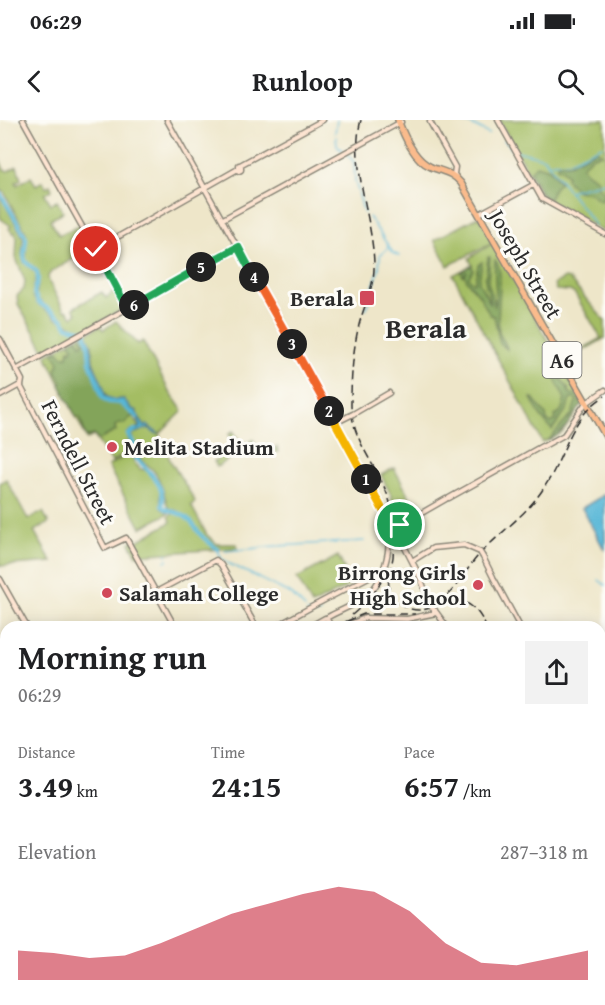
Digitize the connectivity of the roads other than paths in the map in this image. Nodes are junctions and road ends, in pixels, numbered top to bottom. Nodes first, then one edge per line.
1 (23, 120) edge
2 (323, 120) edge
3 (498, 120) edge
4 (168, 121) edge
5 (399, 121) edge
6 (432, 122) edge
7 (455, 174) junction
8 (533, 184) junction
9 (205, 188) junction
10 (480, 214) junction
11 (223, 219) junction
12 (605, 234) edge
13 (238, 247) junction
14 (95, 249) junction
15 (127, 308) junction
16 (0, 339) edge
17 (16, 370) junction
18 (20, 387) junction
19 (605, 390) edge
20 (389, 393) dead end
21 (0, 396) edge
22 (588, 402) junction
23 (335, 423) junction
24 (605, 433) edge
25 (393, 535) junction
26 (411, 561) junction
27 (383, 570) junction
28 (0, 579) edge
29 (156, 592) junction
30 (433, 610) junction
31 (326, 618) junction
32 (24, 621) edge
33 (172, 621) edge
34 (252, 621) edge
35 (286, 621) edge
36 (320, 621) edge
37 (328, 621) edge
38 (357, 621) edge
39 (442, 621) edge
40 (517, 621) edge

1 - 14 main road
2 - 9 main road
3 - 8 main road
4 - 9 main road
5 - 7 highway
5 - 11 main road
6 - 7 main road, Joseph Street
7 - 10 highway, Joseph Street / A6
8 - 10 main road
8 - 12 main road
9 - 11 main road
9 - 14 main road
10 - 22 highway, Joseph Street / A6
11 - 13 main road
13 - 15 main road
13 - 23 main road
14 - 15 main road
15 - 17 main road
16 - 17 main road
17 - 18 main road
18 - 21 main road
18 - 29 main road, Ferndell Street
19 - 22 main road
20 - 23 main road
22 - 24 highway, Joseph Street / A6
22 - 25 main road
23 - 25 main road
25 - 26 main road
25 - 27 main road
26 - 30 main road
26 - 40 main road, bridge
27 - 31 main road
27 - 35 main road
28 - 32 main road
29 - 33 main road
29 - 34 main road
30 - 38 main road
30 - 39 main road
31 - 36 main road
31 - 37 main road

